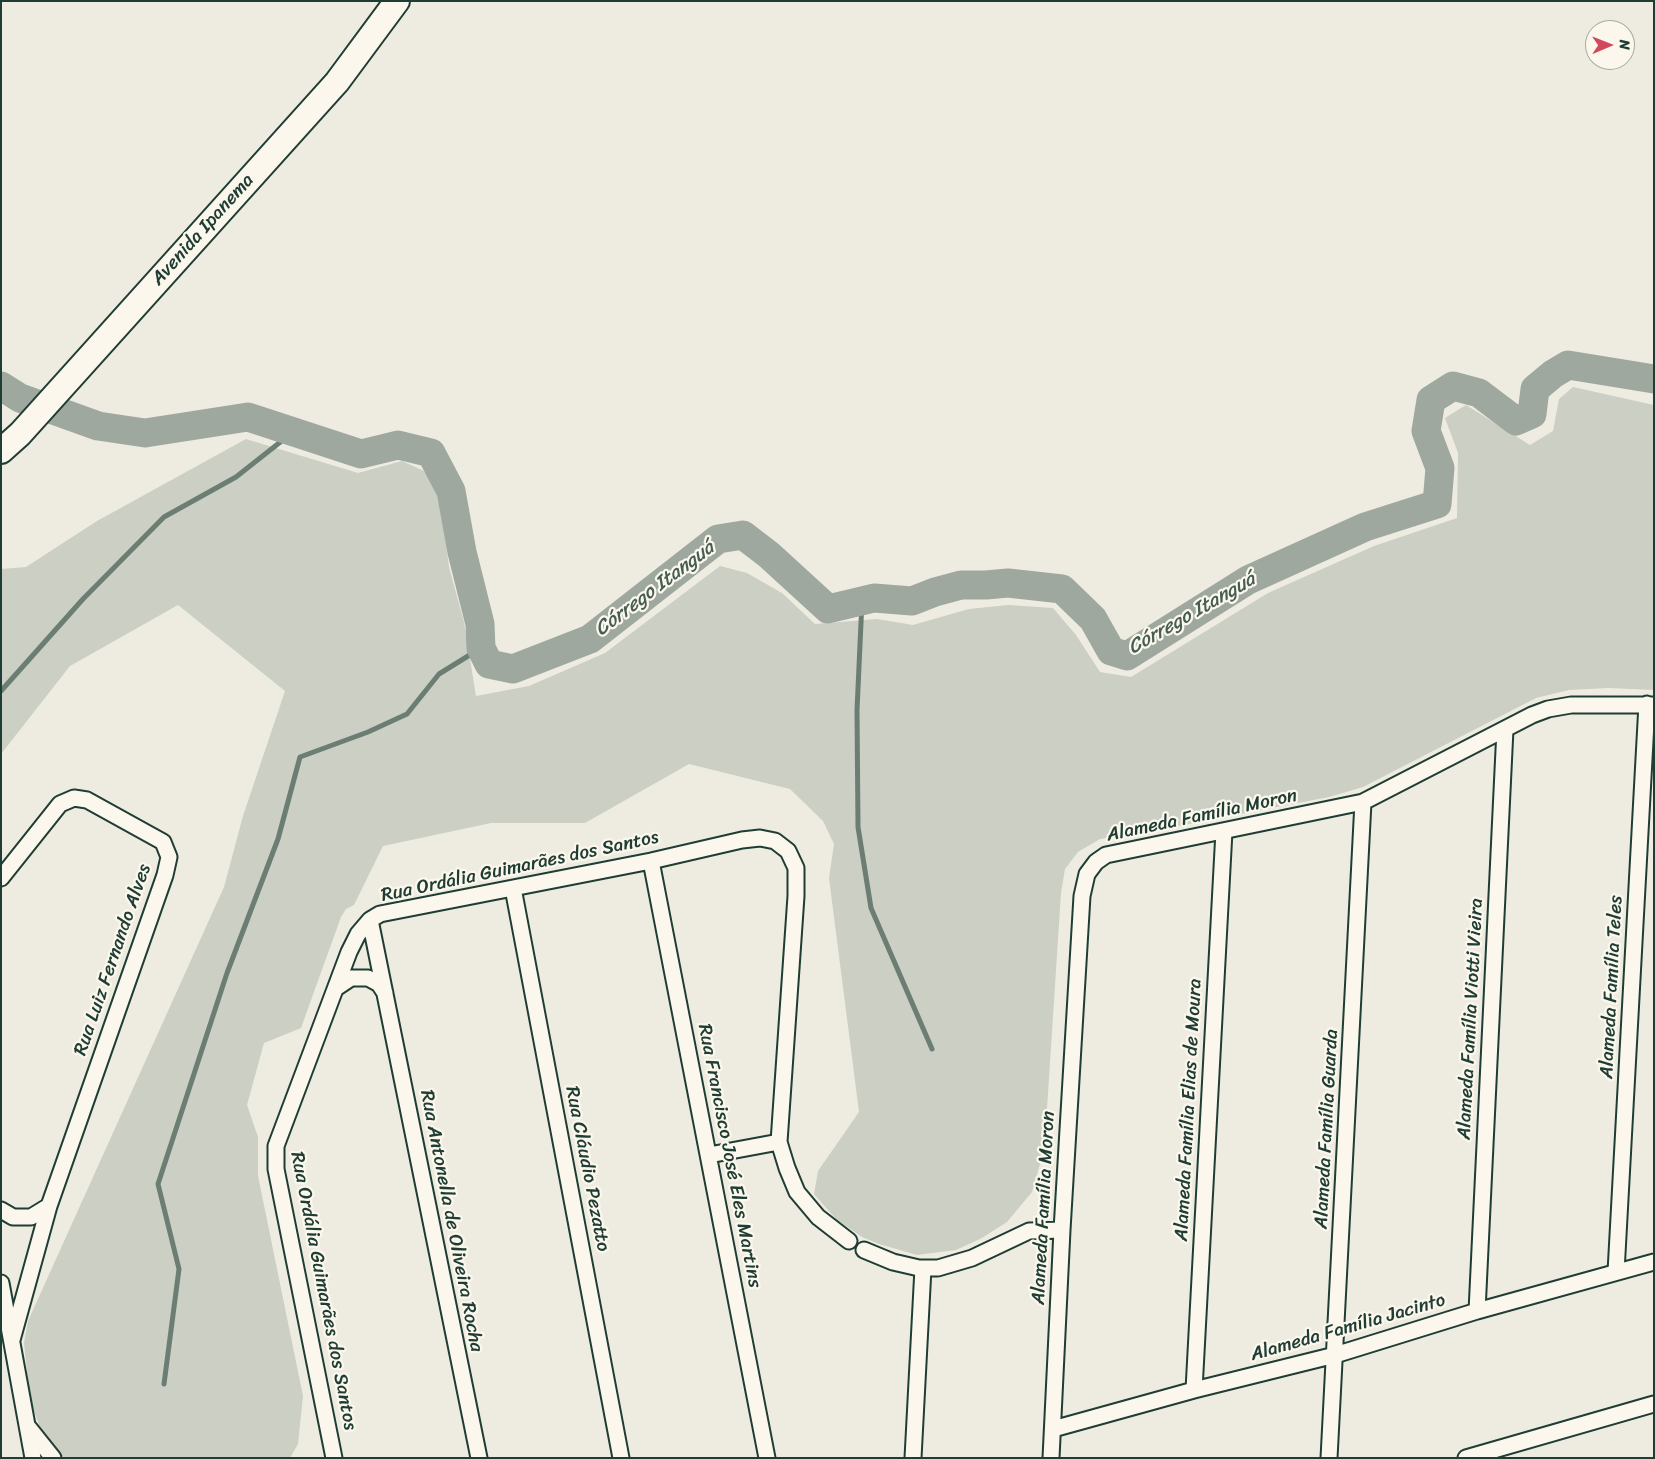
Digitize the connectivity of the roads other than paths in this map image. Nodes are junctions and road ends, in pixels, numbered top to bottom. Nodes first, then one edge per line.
1 (397, 1) edge
2 (1, 451) edge
3 (1650, 705) edge
4 (1505, 729) junction
5 (1364, 802) junction
6 (1224, 831) junction
7 (651, 861) junction
8 (1, 878) edge
9 (513, 888) junction
10 (370, 920) junction
11 (336, 988) junction
12 (385, 993) junction
13 (780, 1142) junction
14 (709, 1155) junction
15 (50, 1206) junction
16 (1, 1210) edge
17 (1062, 1230) junction
18 (849, 1241) dead end
19 (864, 1250) dead end
20 (1654, 1262) edge
21 (923, 1268) junction
22 (1616, 1272) junction
23 (1, 1283) edge
24 (1477, 1311) junction
25 (12, 1340) junction
26 (1335, 1355) junction
27 (1194, 1390) junction
28 (1654, 1404) edge
29 (28, 1427) junction
30 (1053, 1429) junction
31 (34, 1458) edge
32 (54, 1458) edge
33 (334, 1458) edge
34 (479, 1458) edge
35 (621, 1458) edge
36 (767, 1458) edge
37 (913, 1458) edge
38 (1051, 1458) edge
39 (1329, 1458) edge
40 (1466, 1458) edge

1 - 2 main road, Avenida Ipanema
3 - 4 street, Alameda Família Moron
3 - 22 street, Alameda Família Teles
4 - 5 street, Alameda Família Moron
4 - 24 street, Alameda Família Viotti Vieira
5 - 6 street, Alameda Família Moron
5 - 26 street, Alameda Família Guarda
6 - 17 street, Alameda Família Moron
6 - 27 street, Alameda Família Elias de Moura
7 - 9 street, Rua Ordália Guimarães dos Santos
7 - 13 street, Rua Ordália Guimarães dos Santos
7 - 14 street, Rua Francisco José Eles Martins
8 - 15 street, Rua Luiz Fernando Alves
9 - 10 street, Rua Ordália Guimarães dos Santos
9 - 35 street, Rua Cláudio Pezatto
10 - 11 street, Rua Ordália Guimarães dos Santos
10 - 12 street, Rua Antonella de Oliveira Rocha
11 - 12 street
11 - 33 street, Rua Ordália Guimarães dos Santos
12 - 34 street, Rua Antonella de Oliveira Rocha
13 - 14 street
13 - 18 street, Rua Ordália Guimarães dos Santos
14 - 36 street, Rua Francisco José Eles Martins
15 - 16 street
15 - 25 street, Rua Luiz Fernando Alves
17 - 21 street
17 - 30 street, Alameda Família Moron
19 - 21 street
20 - 22 street, Alameda Família Jacinto
21 - 37 street
22 - 24 street, Alameda Família Jacinto
23 - 25 street
24 - 26 street, Alameda Família Jacinto
25 - 29 street
26 - 27 street, Alameda Família Jacinto
26 - 39 street, Alameda Família Guarda
27 - 30 street, Alameda Família Jacinto
28 - 40 street
29 - 31 street
29 - 32 street
30 - 38 street, Alameda Família Moron

